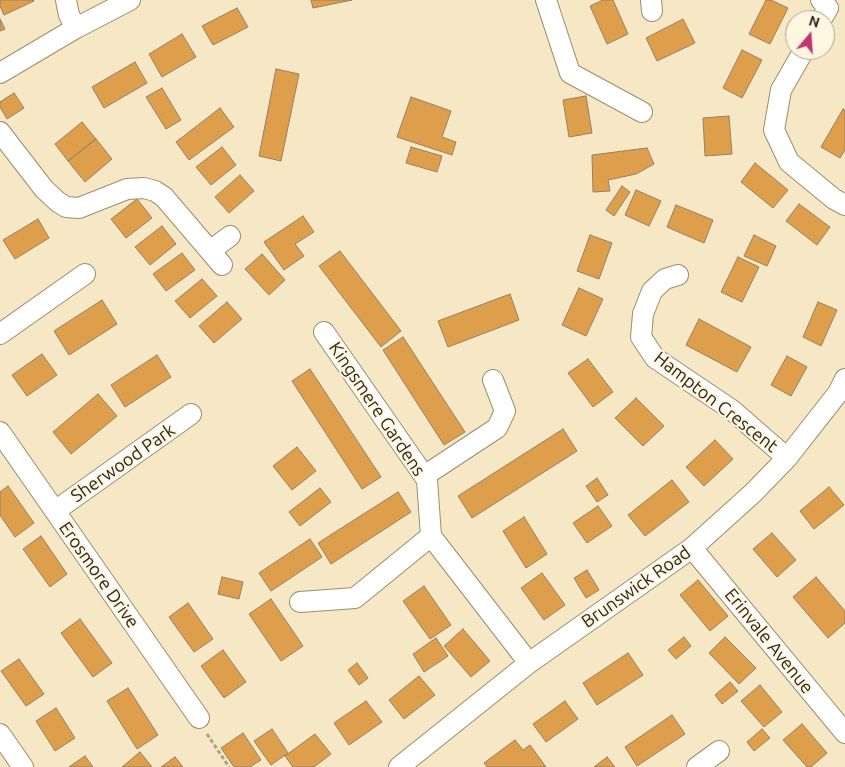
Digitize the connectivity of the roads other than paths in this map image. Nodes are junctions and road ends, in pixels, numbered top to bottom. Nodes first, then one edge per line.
1 (66, 0) edge
2 (130, 0) edge
3 (546, 0) edge
4 (76, 28) junction
5 (798, 60) edge
6 (0, 73) edge
7 (642, 112) dead end
8 (0, 132) edge
9 (845, 205) edge
10 (230, 236) dead end
11 (85, 274) dead end
12 (678, 275) dead end
13 (324, 332) dead end
14 (0, 334) edge
15 (493, 380) dead end
16 (842, 389) edge
17 (191, 414) dead end
18 (0, 432) edge
19 (787, 458) junction
20 (424, 476) junction
21 (55, 511) junction
22 (431, 536) junction
23 (692, 548) junction
24 (300, 602) dead end
25 (529, 663) junction
26 (199, 718) road end
27 (845, 733) edge
28 (0, 734) edge
29 (719, 751) dead end
30 (22, 767) edge
31 (399, 767) edge
32 (697, 767) edge

1 - 4 street
2 - 4 street
3 - 7 street
4 - 6 street
5 - 9 street
8 - 10 street
11 - 14 street
12 - 19 street, Hampton Crescent
13 - 20 street, Kingsmere Gardens
15 - 20 street
16 - 19 street, Brunswick Road
17 - 21 street, Sherwood Park
18 - 21 street, Erosmore Drive
19 - 23 street, Brunswick Road
20 - 22 street, Kingsmere Gardens
21 - 26 street, Erosmore Drive
22 - 24 street
22 - 25 street
23 - 25 street, Brunswick Road
23 - 27 street, Erinvale Avenue
25 - 31 street, Brunswick Road
28 - 30 street
29 - 32 street

